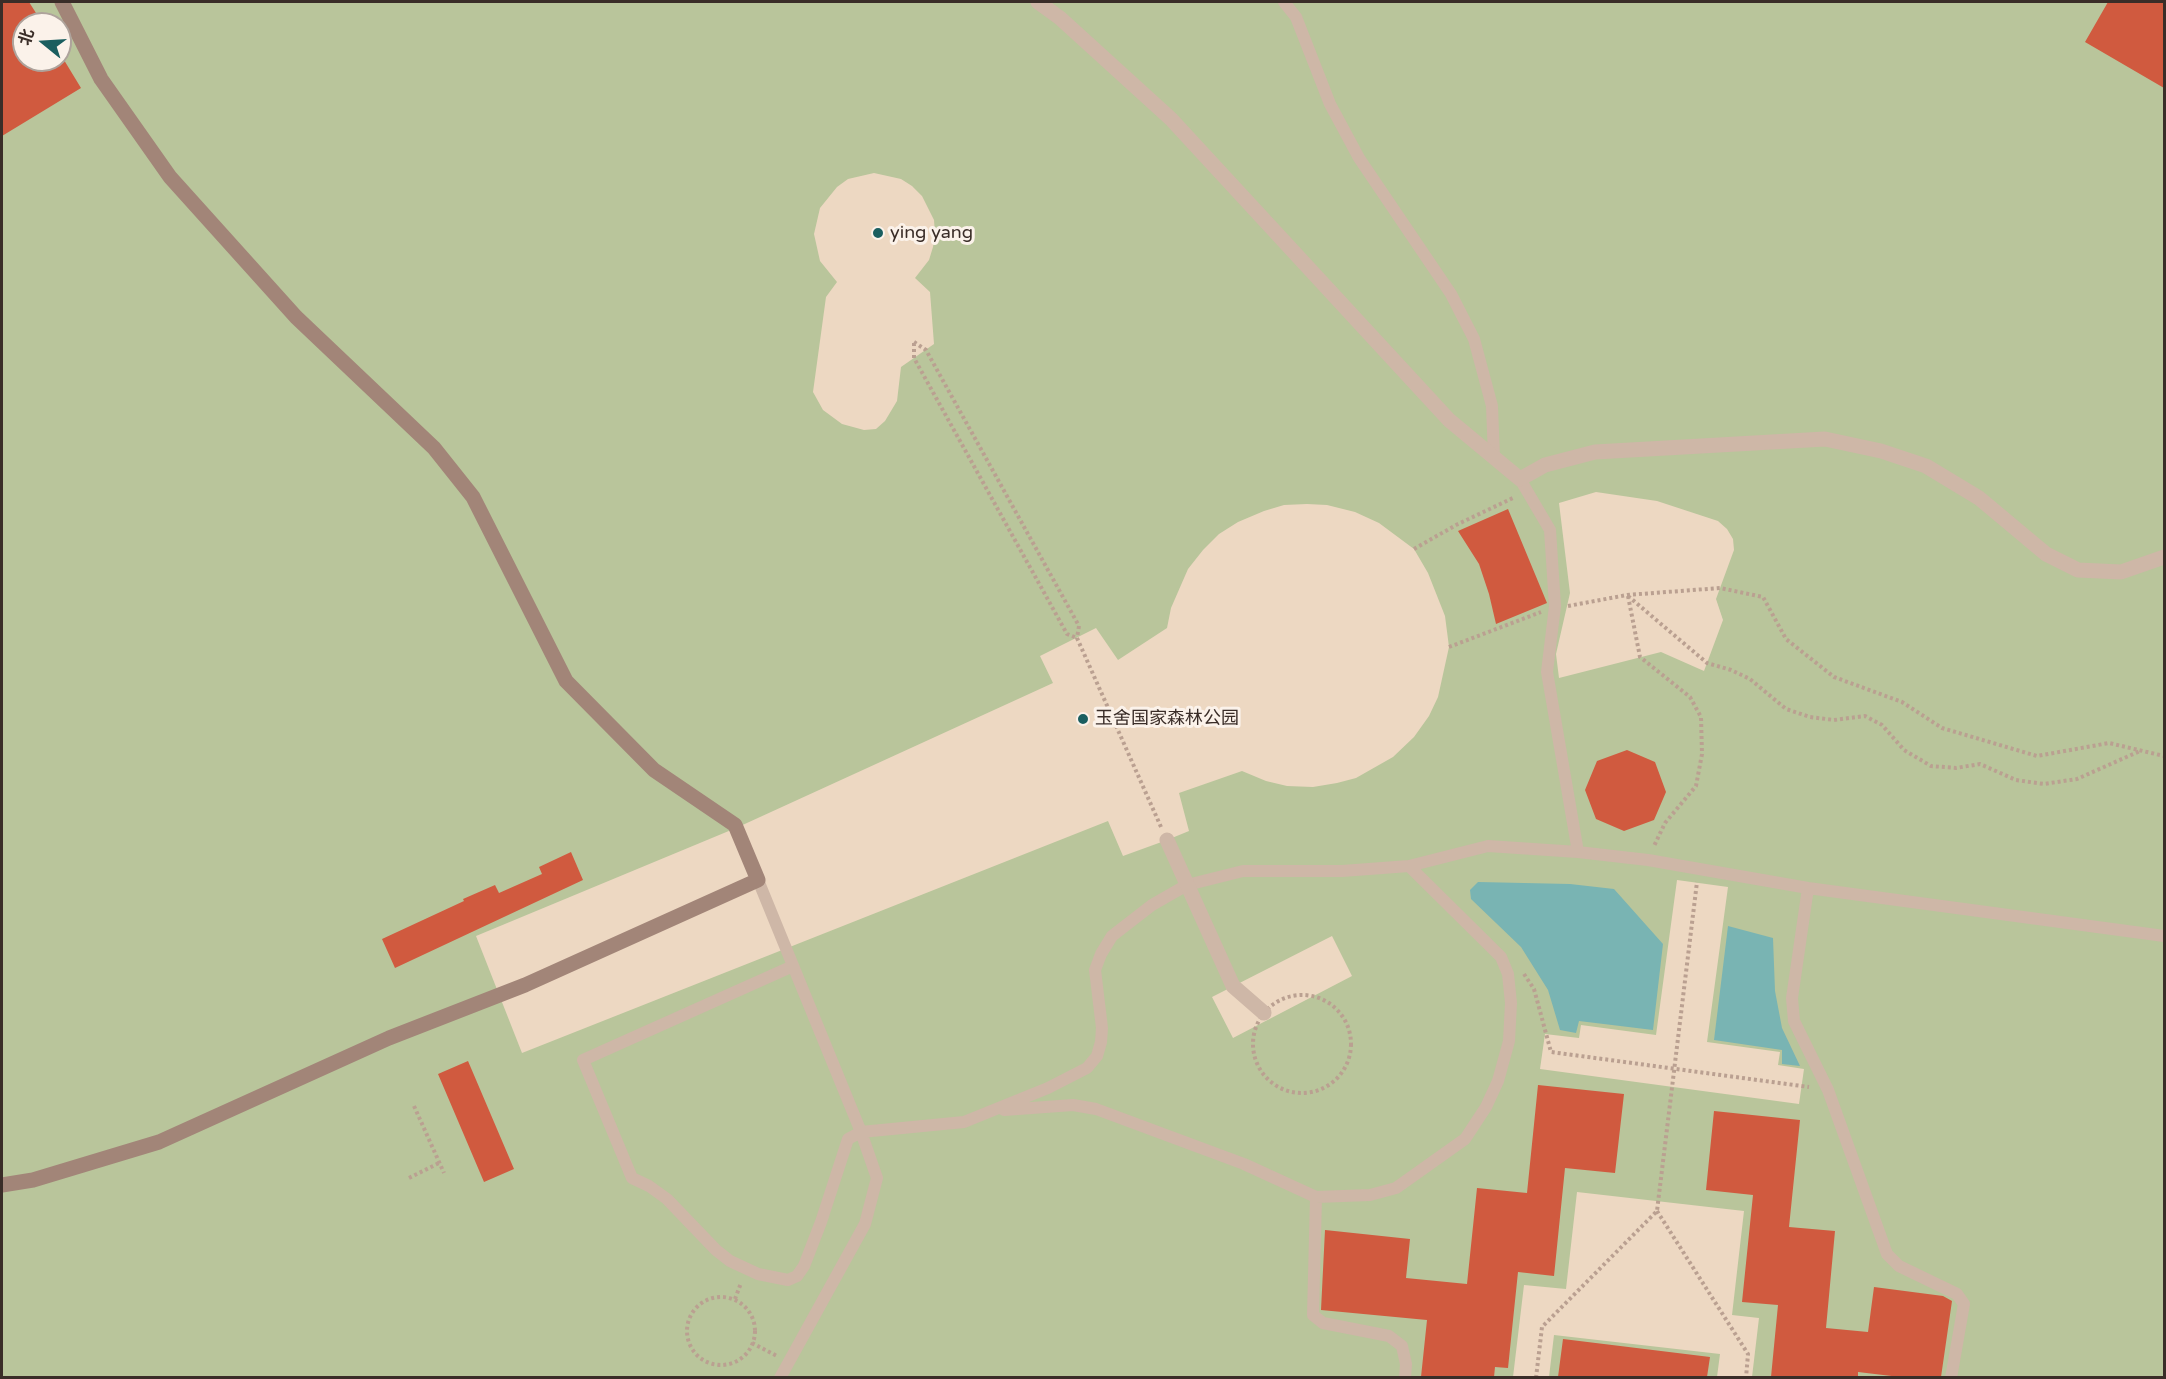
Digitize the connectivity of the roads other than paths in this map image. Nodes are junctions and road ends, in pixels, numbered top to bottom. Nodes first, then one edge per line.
1 (62, 2) edge
2 (1038, 2) edge
3 (1284, 2) edge
4 (1494, 458) junction
5 (1523, 485) junction
6 (2164, 557) edge
7 (1167, 840) road end
8 (1578, 852) junction
9 (1409, 866) junction
10 (758, 880) junction
11 (1187, 885) junction
12 (1808, 888) junction
13 (2164, 936) edge
14 (792, 966) junction
15 (1264, 1013) road end
16 (994, 1110) junction
17 (861, 1132) junction
18 (2, 1185) edge
19 (1316, 1197) junction
20 (780, 1377) edge
21 (1406, 1377) edge
22 (1951, 1377) edge

1 - 10 street
2 - 4 street
3 - 4 lane
4 - 5 street
5 - 6 street
5 - 8 lane
7 - 11 street
8 - 9 lane
8 - 12 lane
9 - 11 lane
9 - 19 lane
10 - 14 lane
10 - 18 street
11 - 15 street
11 - 16 lane
12 - 13 lane
12 - 22 lane
14 - 17 lane
14 - 17 lane
16 - 17 lane
16 - 19 lane
17 - 20 lane
19 - 21 lane

